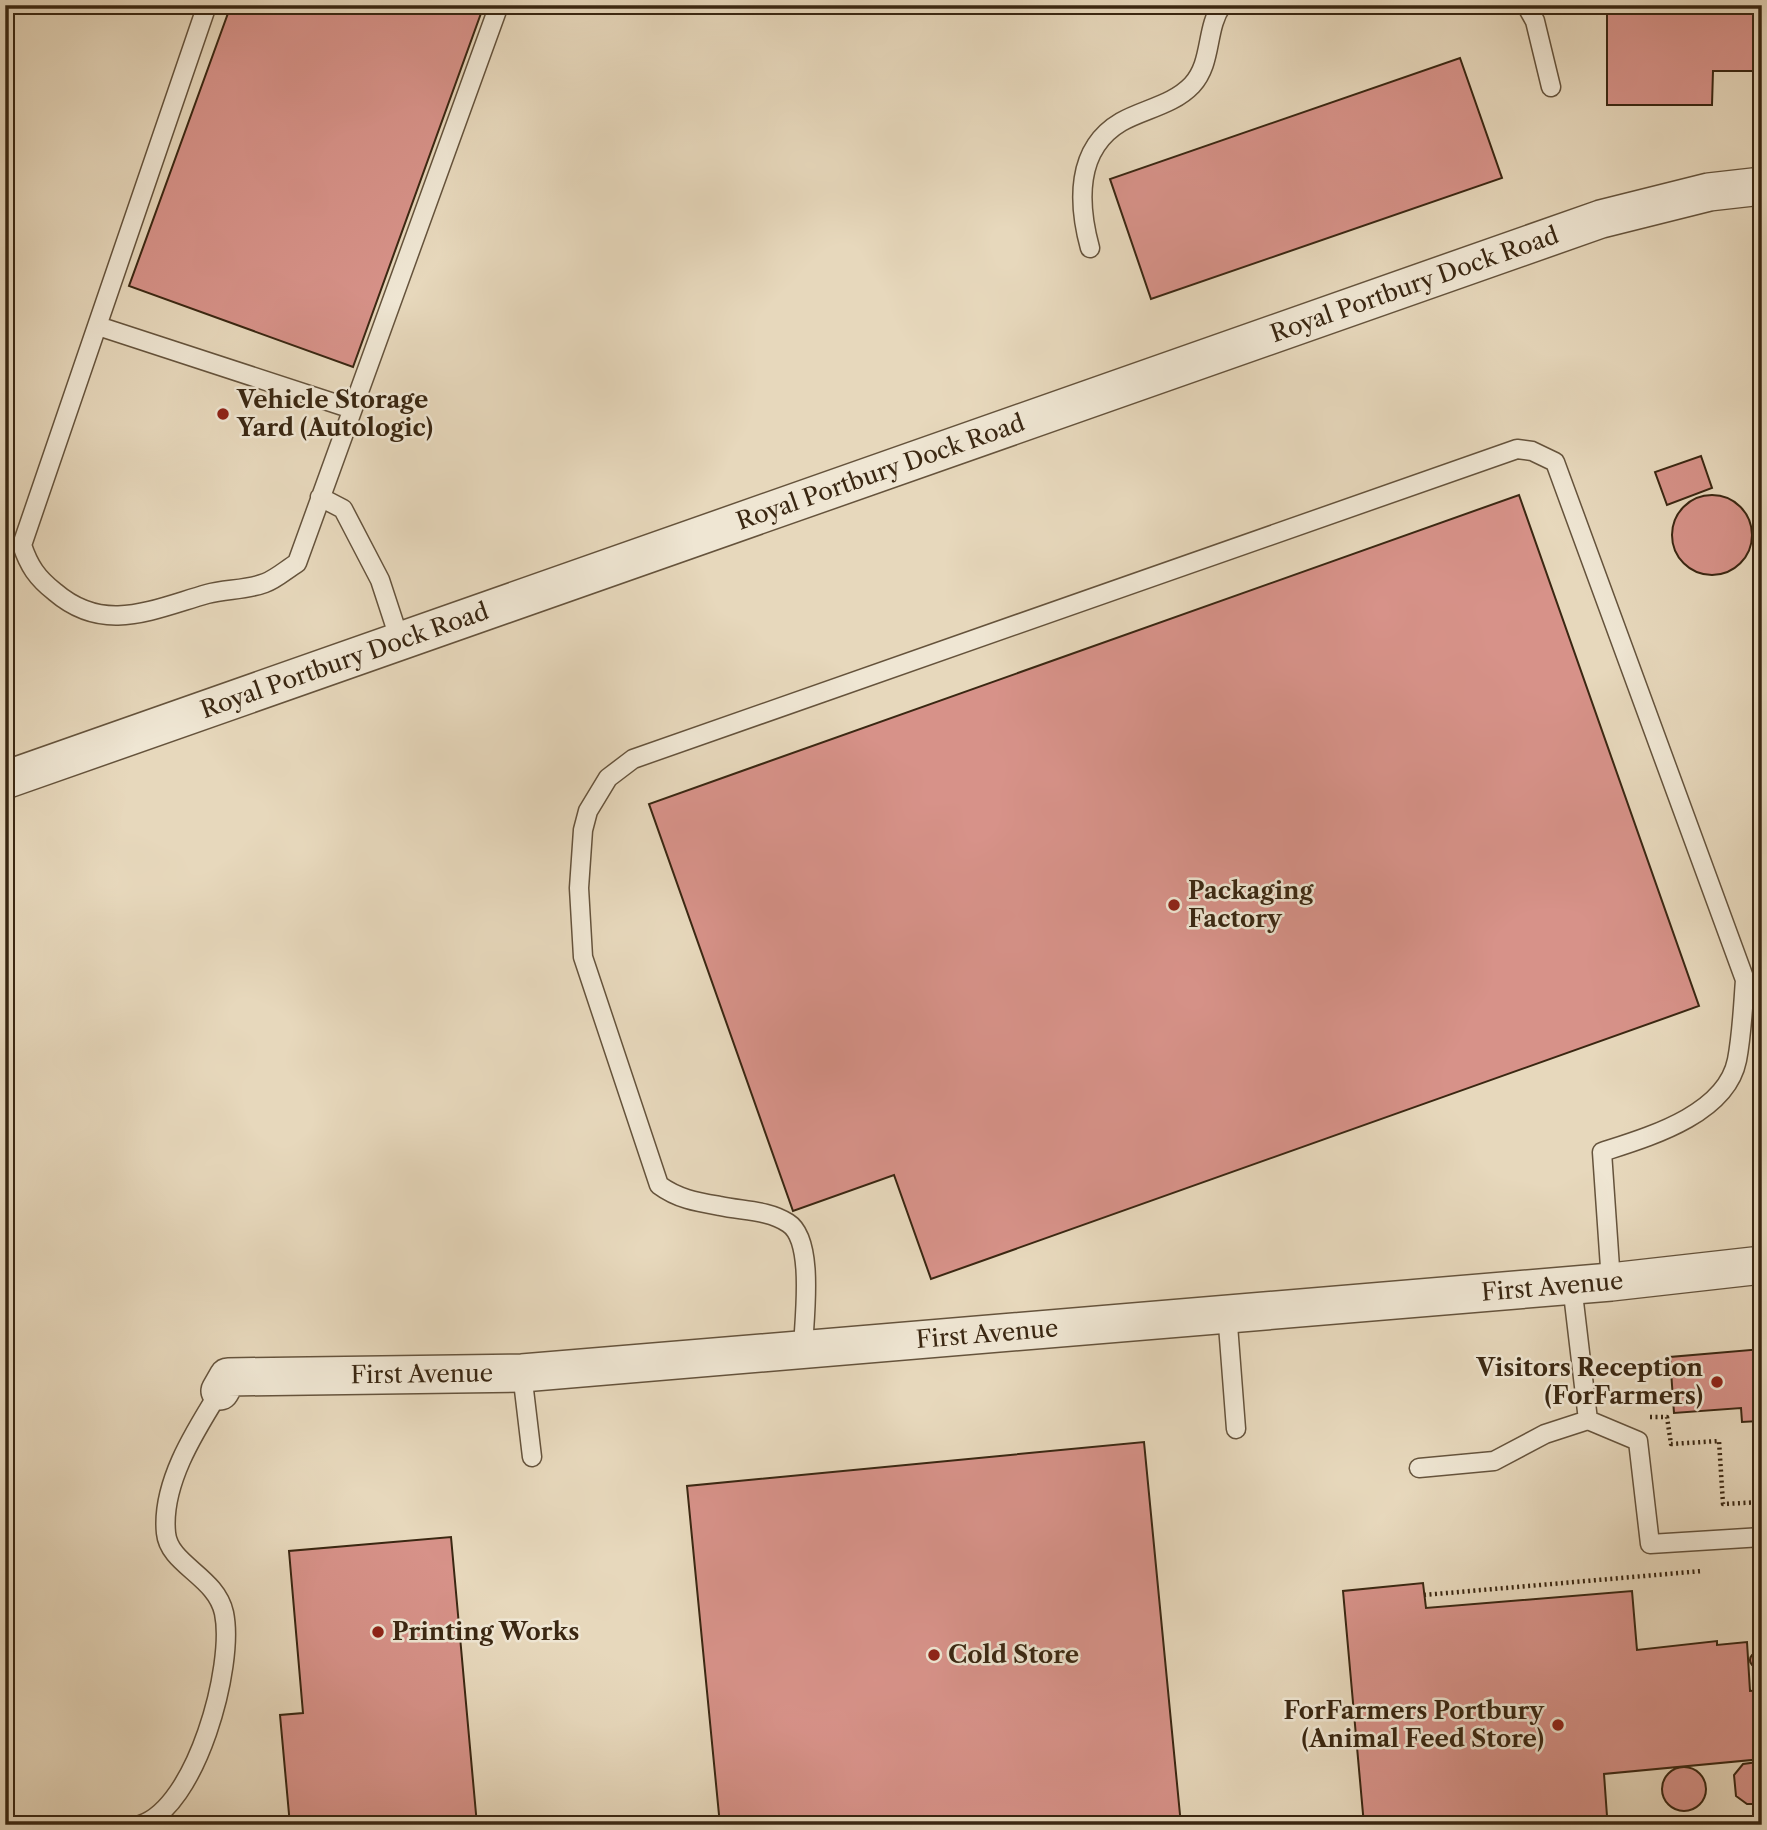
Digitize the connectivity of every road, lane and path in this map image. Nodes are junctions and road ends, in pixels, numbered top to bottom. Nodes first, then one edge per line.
1 (207, 5) edge
2 (499, 5) edge
3 (1222, 5) edge
4 (1526, 5) edge
5 (1551, 87) dead end
6 (1762, 186) edge
7 (1090, 248) dead end
8 (98, 326) junction
9 (352, 408) junction
10 (320, 497) junction
11 (400, 641) junction
12 (5, 780) edge
13 (1762, 1265) edge
14 (1611, 1282) junction
15 (1572, 1285) junction
16 (1227, 1312) junction
17 (803, 1348) junction
18 (522, 1373) junction
19 (220, 1391) joint
20 (1588, 1420) junction
21 (1236, 1429) dead end
22 (532, 1457) dead end
23 (1419, 1468) dead end
24 (1762, 1537) edge
25 (1711, 1570) dead end
26 (1424, 1595) dead end
27 (140, 1825) edge

1 - 8 lane
2 - 9 lane
3 - 7 lane
4 - 5 lane
6 - 11 street, Royal Portbury Dock Road
8 - 9 lane
8 - 10 lane
9 - 10 lane
10 - 11 lane
11 - 12 street, Royal Portbury Dock Road
13 - 14 street, First Avenue
14 - 15 street, First Avenue
14 - 17 lane
15 - 16 street, First Avenue
15 - 20 lane
16 - 17 street, First Avenue
16 - 21 lane
17 - 18 street, First Avenue
18 - 19 street, First Avenue
18 - 22 lane
19 - 27 lane
20 - 23 lane
20 - 24 lane
25 - 26 path

